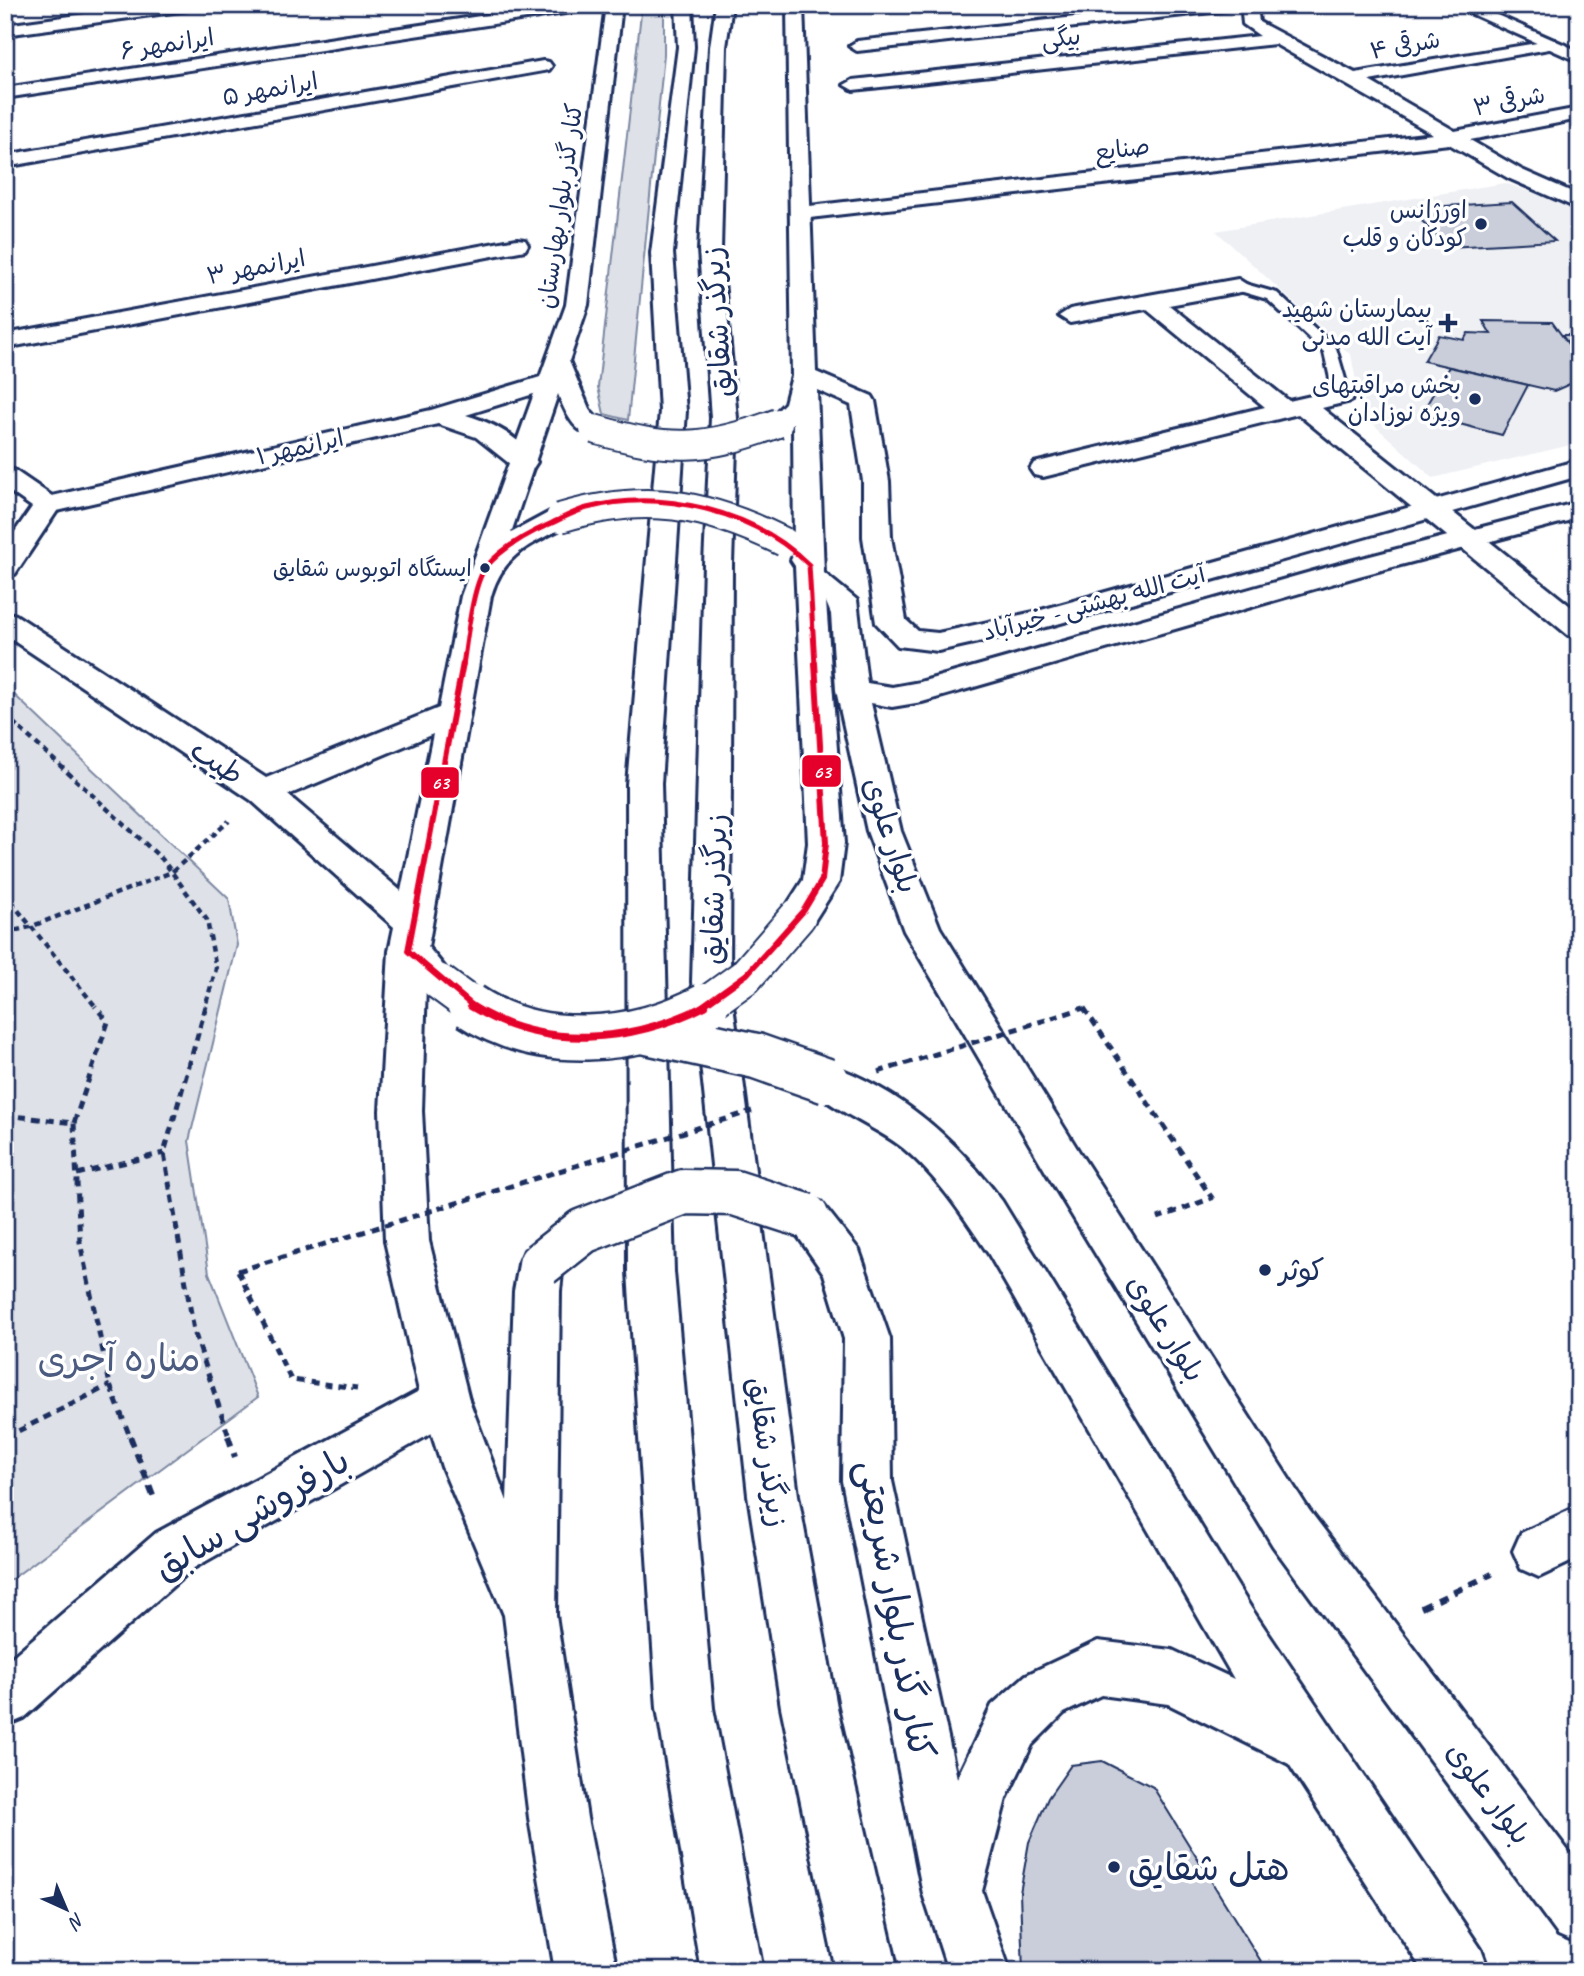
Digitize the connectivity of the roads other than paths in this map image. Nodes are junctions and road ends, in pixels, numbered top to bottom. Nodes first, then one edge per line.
1 (188, 5) edge
2 (585, 5) edge
3 (614, 5) edge
4 (684, 5) edge
5 (724, 5) edge
6 (795, 5) edge
7 (1230, 5) edge
8 (1258, 5) edge
9 (1460, 5) edge
10 (550, 7) edge
11 (5, 30) edge
12 (1276, 39) junction
13 (1549, 44) junction
14 (856, 46) dead end
15 (1579, 57) edge
16 (543, 66) dead end
17 (1352, 79) junction
18 (853, 85) dead end
19 (5, 93) edge
20 (1579, 113) edge
21 (1449, 138) junction
22 (5, 161) edge
23 (1579, 202) edge
24 (801, 213) junction
25 (517, 245) dead end
26 (1238, 286) joint
27 (1152, 303) junction
28 (1070, 316) dead end
29 (5, 341) edge
30 (554, 371) junction
31 (804, 376) junction
32 (1342, 396) joint
33 (1293, 407) junction
34 (438, 416) junction
35 (524, 463) junction
36 (1579, 468) edge
37 (1043, 469) dead end
38 (5, 476) edge
39 (47, 505) junction
40 (1428, 508) junction
41 (1579, 510) edge
42 (1467, 539) junction
43 (5, 568) edge
44 (485, 568) junction
45 (809, 571) junction
46 (5, 621) edge
47 (1579, 628) edge
48 (852, 690) junction
49 (453, 714) junction
50 (262, 792) junction
51 (420, 952) junction
52 (640, 1030) junction
53 (734, 1193) junction
54 (445, 1400) junction
55 (530, 1615) junction
56 (5, 1699) edge
57 (1307, 1743) junction
58 (953, 1894) junction
59 (1579, 1913) edge
60 (1450, 1964) edge
61 (586, 1971) edge
62 (732, 1971) edge
63 (867, 1971) edge
64 (979, 1971) edge

1 - 11 main road
2 - 10 main road, ایرانمهر ۶
3 - 30 main road, کنار گذر بلوار بهارستان
4 - 62 main road, زیرگذر شقایق
5 - 53 main road, زیرگذر شقایق
6 - 24 main road
7 - 14 main road
8 - 12 main road
9 - 13 main road
10 - 19 main road, ایرانمهر ۶
12 - 17 main road
12 - 18 main road, بیگی
13 - 15 main road
13 - 17 main road, شرقی ۴
16 - 22 main road, ایرانمهر ۵
17 - 21 main road
20 - 21 main road, شرقی ۳
21 - 23 main road
21 - 24 main road, صنایع
24 - 31 main road
25 - 29 main road, ایرانمهر ۳
26 - 27 main road
26 - 32 lane
27 - 28 main road
27 - 33 main road
30 - 31 main road, bridge
30 - 34 main road, ایرانمهر ۱
30 - 35 main road, کنار گذر بلوار بهارستان
31 - 40 main road, آیت الله بهشتی - خیرآباد
31 - 45 main road
32 - 33 main road
33 - 37 main road
33 - 40 main road
34 - 35 main road
34 - 39 main road, ایرانمهر ۱
35 - 44 main road, کنار گذر بلوار بهارستان
36 - 40 main road, آیت الله بهشتی - خیرآباد
38 - 39 main road
39 - 43 main road
40 - 42 main road
41 - 42 main road, آیت الله بهشتی - خیرآباد
42 - 47 main road
42 - 48 main road, آیت الله بهشتی - خیرآباد
44 - 45 main road, بلوار علوی, bridge
44 - 49 main road, کنار گذر بلوار بهارستان
45 - 48 main road, بلوار علوی
45 - 52 main road, bridge
46 - 50 main road, طیب
48 - 59 main road, بلوار علوی
49 - 50 main road
49 - 51 main road, کنار گذر بلوار بهارستان
50 - 51 main road, طیب
51 - 52 main road, طیب, bridge
51 - 54 main road, کنار گذر بلوار بهارستان
52 - 57 main road, bridge
53 - 55 main road, bridge
53 - 58 main road, کنار گذر بلوار شریعتی, bridge
53 - 63 main road, زیرگذر شقایق
54 - 55 main road, کنار گذر بلوار بهارستان
54 - 56 main road, بارفروشی سابق
55 - 61 main road
57 - 58 main road
57 - 60 main road
58 - 64 main road, کنار گذر بلوار شریعتی

